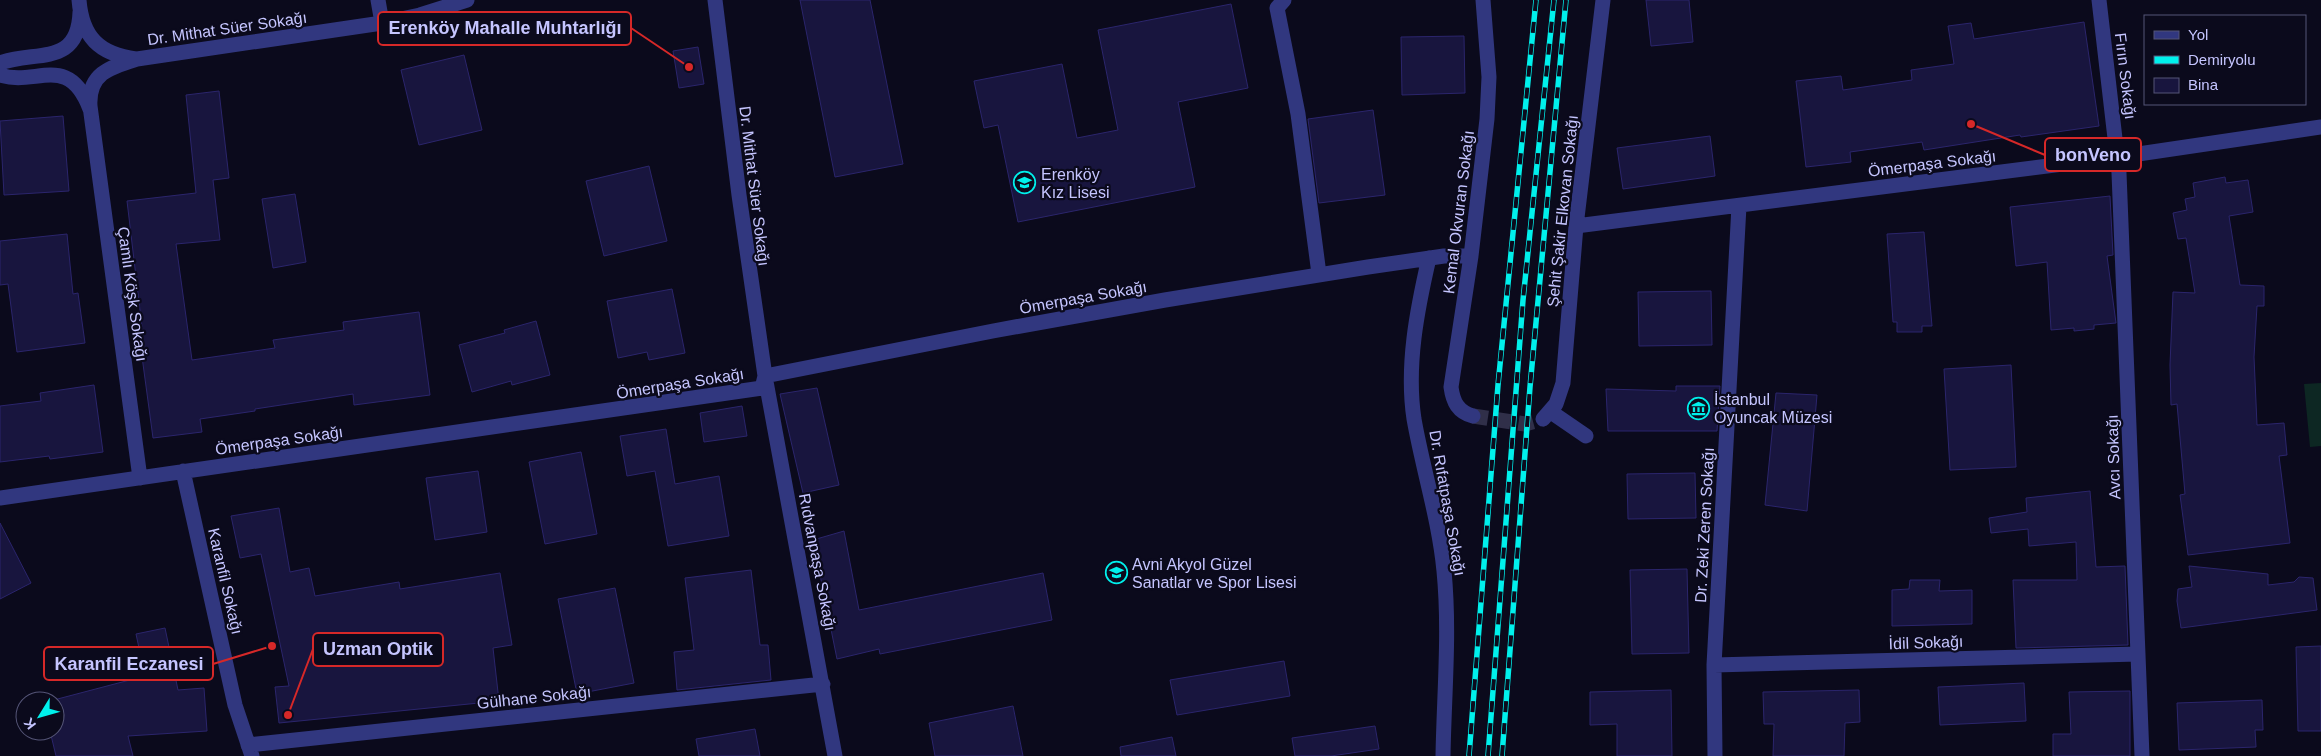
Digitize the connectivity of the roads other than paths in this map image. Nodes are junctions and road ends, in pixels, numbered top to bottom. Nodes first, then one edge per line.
1 (378, 0) edge
2 (467, 0) edge
3 (715, 0) edge
4 (1284, 0) edge
5 (1483, 0) edge
6 (1603, 0) edge
7 (2098, 0) edge
8 (80, 6) edge
9 (382, 23) junction
10 (137, 59) junction
11 (0, 63) edge
12 (0, 75) edge
13 (91, 115) junction
14 (2321, 127) edge
15 (2118, 157) junction
16 (1739, 206) junction
17 (1576, 226) junction
18 (1471, 256) junction
19 (1429, 258) junction
20 (1319, 274) junction
21 (764, 376) junction
22 (1473, 416) tunnel mouth
23 (1586, 436) dead end
24 (183, 472) junction
25 (140, 478) junction
26 (0, 498) edge
27 (2138, 654) junction
28 (1714, 666) junction
29 (823, 684) junction
30 (250, 750) edge
31 (835, 756) edge
32 (1443, 756) edge
33 (1715, 756) edge
34 (2142, 756) edge

1 - 9 street
2 - 9 street, Dr. Mithat Süer Sokağı
3 - 21 street, Dr. Mithat Süer Sokağı
4 - 20 street
5 - 18 street, Kemal Okvuran Sokağı
6 - 17 street, Şehit Şakir Elkovan Sokağı
7 - 15 street, Fırın Sokağı
8 - 10 street, Dr. Mithat Süer Sokağı
8 - 11 street, Dr. Mithat Süer Sokağı
9 - 10 street, Dr. Mithat Süer Sokağı
10 - 13 street, Dr. Mithat Süer Sokağı
12 - 13 street
13 - 25 street, Çamlı Köşk Sokağı
14 - 15 street, Ömerpaşa Sokağı
15 - 16 street, Ömerpaşa Sokağı
15 - 27 street, Avcı Sokağı
16 - 17 street, Ömerpaşa Sokağı
16 - 28 street, Dr. Zeki Zeren Sokağı
17 - 23 street, Şehit Şakir Elkovan Sokağı
18 - 19 street, Ömerpaşa Sokağı
18 - 22 street, Kemal Okvuran Sokağı
19 - 20 street, Ömerpaşa Sokağı
19 - 32 street, Dr. Rıfatpaşa Sokağı
20 - 21 street, Ömerpaşa Sokağı
21 - 24 street, Ömerpaşa Sokağı
21 - 29 street, Rıdvanpaşa Sokağı
24 - 25 street, Ömerpaşa Sokağı
24 - 30 street, Karanfil Sokağı
25 - 26 street, Ömerpaşa Sokağı
27 - 28 street, İdil Sokağı
27 - 34 street, Avcı Sokağı
28 - 33 street, Dr. Zeki Zeren Sokağı
29 - 30 street, Gülhane Sokağı
29 - 31 street, Rıdvanpaşa Sokağı

